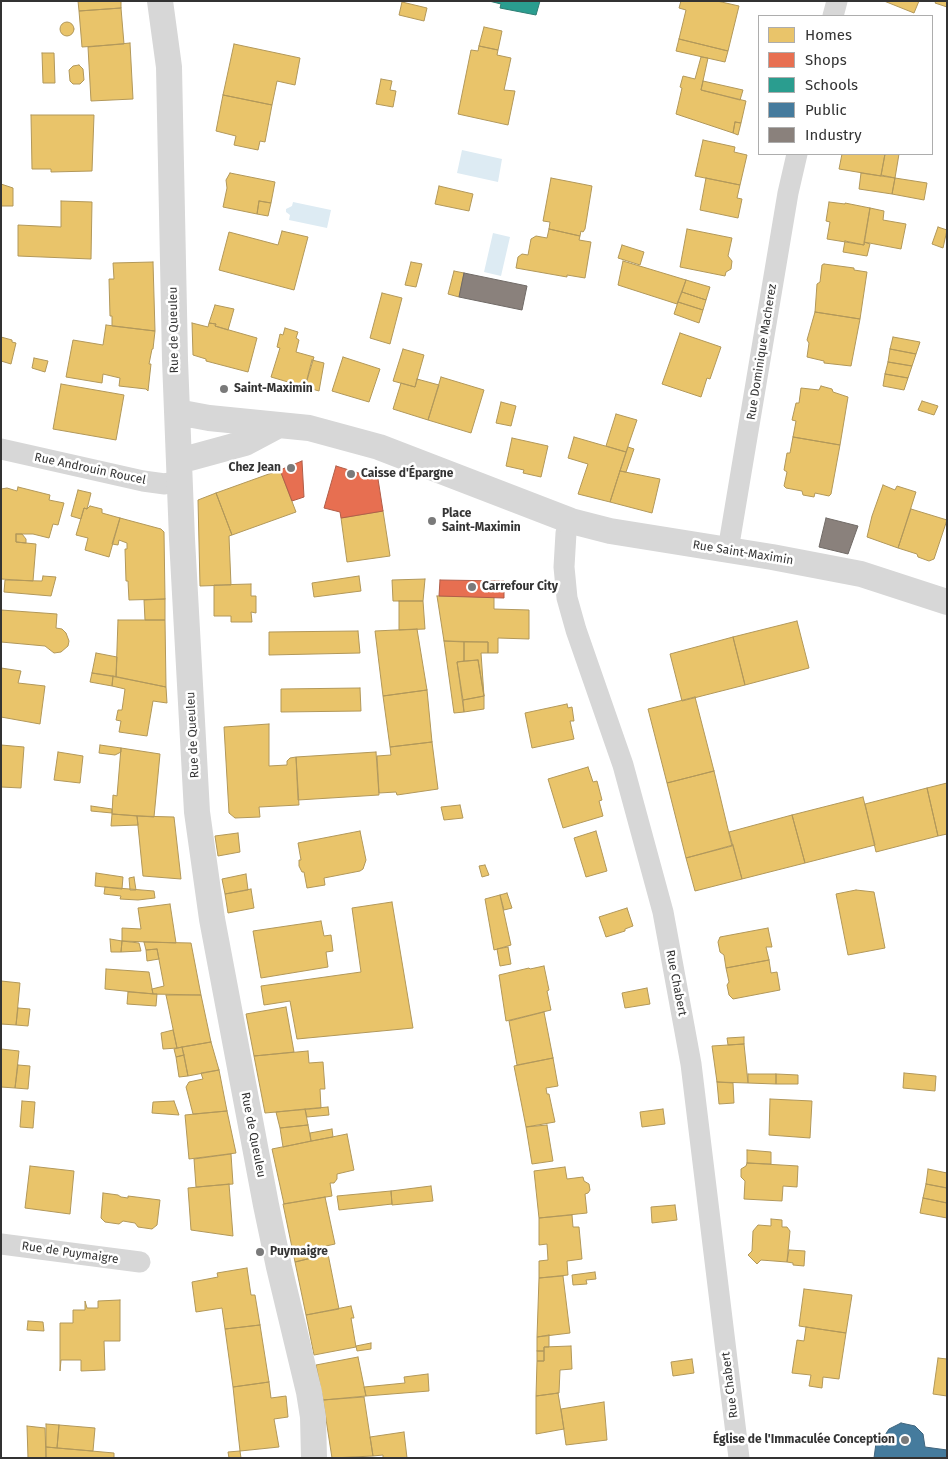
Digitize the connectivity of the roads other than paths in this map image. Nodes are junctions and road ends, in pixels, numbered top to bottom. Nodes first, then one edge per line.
1 (160, 1) edge
2 (837, 1) edge
3 (833, 15) edge
4 (797, 155) edge
5 (177, 412) junction
6 (277, 426) junction
7 (1, 449) edge
8 (179, 471) junction
9 (570, 521) junction
10 (728, 550) junction
11 (947, 602) edge
12 (1, 1244) edge
13 (140, 1262) dead end
14 (314, 1458) edge
15 (739, 1458) edge

1 - 5 street, Rue de Queuleu
2 - 3 street
4 - 10 street, Rue Dominique Macherez
5 - 6 street
5 - 8 street, Rue de Queuleu
6 - 8 street
6 - 9 street, Rue Saint-Maximin
7 - 8 street, Rue Androuin Roucel
8 - 14 street, Rue de Queuleu
9 - 10 street, Rue Saint-Maximin
9 - 15 street, Rue Chabert
10 - 11 street, Rue Saint-Maximin
12 - 13 street, Rue de Puymaigre

